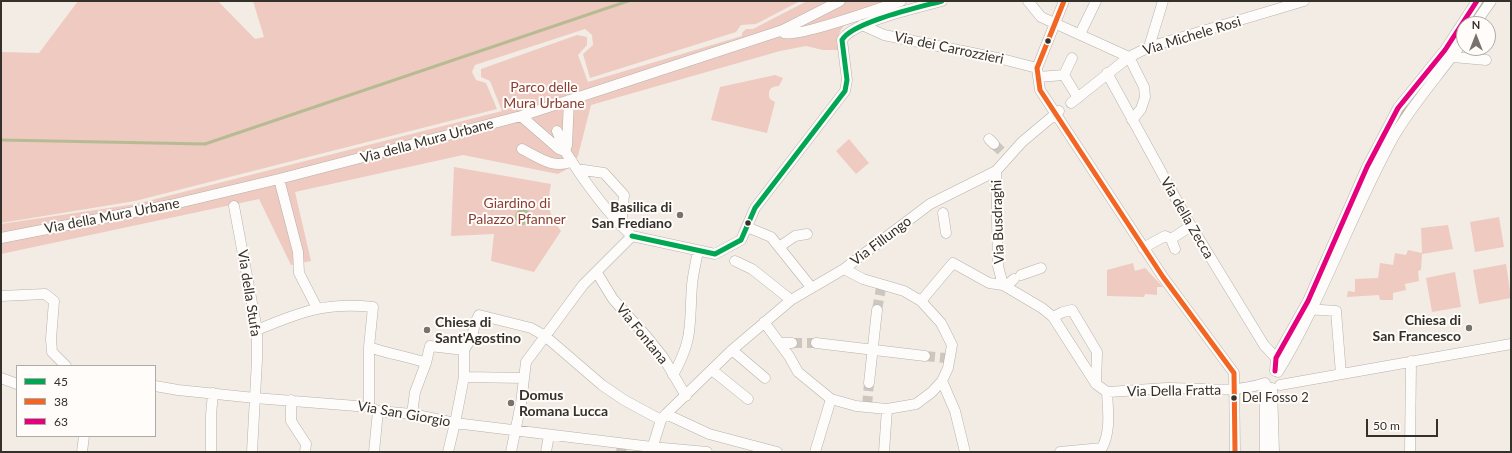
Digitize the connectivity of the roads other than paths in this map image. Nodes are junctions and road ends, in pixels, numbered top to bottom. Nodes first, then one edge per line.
1 (840, 1) edge
2 (901, 1) edge
3 (942, 1) edge
4 (1028, 1) edge
5 (1064, 1) edge
6 (1096, 1) edge
7 (1163, 1) edge
8 (1304, 1) edge
9 (1476, 2) edge
10 (1488, 5) edge
11 (1480, 16) edge
12 (1055, 22) junction
13 (862, 25) junction
14 (783, 30) junction
15 (1080, 34) junction
16 (1451, 39) junction
17 (1456, 41) edge
18 (1149, 47) junction
19 (1456, 51) edge
20 (1129, 57) junction
21 (1452, 57) junction
22 (1072, 58) dead end
23 (1486, 60) dead end
24 (1038, 72) junction
25 (1107, 73) junction
26 (1064, 75) junction
27 (569, 100) junction
28 (1057, 113) junction
29 (521, 116) junction
30 (1132, 120) junction
31 (557, 131) dead end
32 (522, 149) dead end
33 (565, 152) junction
34 (574, 165) junction
35 (1372, 169) junction
36 (996, 171) junction
37 (279, 179) junction
38 (941, 205) junction
39 (234, 206) dead end
40 (621, 226) junction
41 (1191, 226) junction
42 (747, 227) junction
43 (946, 233) dead end
44 (808, 234) dead end
45 (632, 236) junction
46 (1, 238) edge
47 (1171, 239) junction
48 (779, 247) junction
49 (1143, 248) junction
50 (1175, 249) dead end
51 (698, 251) junction
52 (735, 261) dead end
53 (1041, 268) dead end
54 (844, 269) junction
55 (597, 273) junction
56 (1004, 285) junction
57 (811, 287) junction
58 (1, 296) edge
59 (791, 300) junction
60 (921, 301) junction
61 (317, 308) junction
62 (877, 310) tunnel mouth
63 (1308, 310) junction
64 (1053, 317) junction
65 (764, 322) junction
66 (257, 330) junction
67 (545, 336) junction
68 (780, 343) junction
69 (792, 343) tunnel mouth
70 (816, 343) tunnel mouth
71 (1511, 344) edge
72 (369, 347) junction
73 (464, 350) junction
74 (732, 350) junction
75 (873, 350) junction
76 (925, 356) tunnel mouth
77 (1276, 358) junction
78 (1411, 361) junction
79 (426, 363) junction
80 (65, 365) edge
81 (712, 370) junction
82 (1276, 371) junction
83 (1341, 374) junction
84 (673, 375) junction
85 (464, 377) junction
86 (1, 378) edge
87 (524, 378) junction
88 (765, 378) dead end
89 (942, 381) junction
90 (869, 383) tunnel mouth
91 (16, 384) edge
92 (1096, 384) junction
93 (156, 386) edge
94 (1271, 386) junction
95 (1233, 390) junction
96 (1107, 392) junction
97 (213, 393) junction
98 (686, 396) junction
99 (255, 398) junction
100 (748, 399) dead end
101 (831, 399) junction
102 (291, 400) junction
103 (374, 409) junction
104 (887, 409) junction
105 (412, 414) junction
106 (664, 417) junction
107 (455, 423) junction
108 (516, 430) junction
109 (549, 435) junction
110 (84, 437) edge
111 (652, 450) edge
112 (765, 451) edge
113 (1090, 451) edge
114 (82, 452) edge
115 (211, 452) edge
116 (252, 452) edge
117 (305, 452) edge
118 (374, 452) edge
119 (448, 452) edge
120 (511, 452) edge
121 (546, 452) edge
122 (707, 452) edge
123 (777, 452) edge
124 (815, 452) edge
125 (884, 452) edge
126 (965, 452) edge
127 (1060, 452) edge
128 (1236, 452) edge
129 (1265, 452) edge
130 (1274, 452) edge
131 (1410, 452) edge

1 - 14 street, Via della Mura Urbane
2 - 14 street
3 - 13 street
4 - 12 street
5 - 12 street
6 - 15 street
7 - 18 street
8 - 18 street, Via Michele Rosi
9 - 10 street
9 - 16 street
10 - 11 street
12 - 15 street
12 - 24 street
13 - 24 street, Via dei Carrozzieri
13 - 42 street
14 - 27 street, Via della Mura Urbane
15 - 20 street
16 - 17 street
16 - 35 street
18 - 20 street, Via Michele Rosi
19 - 21 street
20 - 25 street, Via Michele Rosi
20 - 30 street
21 - 23 street
21 - 35 street
22 - 26 street
24 - 26 street, Via dei Carrozzieri
24 - 28 street
25 - 26 street, Via Michele Rosi
25 - 30 street, Via della Zecca
27 - 29 street, Via della Mura Urbane
27 - 33 street
28 - 36 street, Via Fillungo
28 - 49 street
29 - 33 street
29 - 37 street, Via della Mura Urbane
30 - 41 street, Via della Zecca
31 - 33 street
32 - 34 street
33 - 34 street
34 - 40 street
34 - 40 street
35 - 63 street
36 - 38 street, Via Fillungo
36 - 56 street, Via Busdraghi
37 - 46 street, Via della Mura Urbane
37 - 61 street
38 - 43 street
38 - 54 street, Via Fillungo
39 - 66 street, Via della Stufa
40 - 45 street
41 - 47 street
41 - 77 street, Via della Zecca
42 - 48 street
42 - 51 street
44 - 48 street
45 - 51 street
45 - 55 street
47 - 49 street
47 - 50 street
48 - 57 street
49 - 95 street
51 - 84 street
52 - 59 street
53 - 56 street
54 - 57 street, Via Fillungo
54 - 60 street
55 - 67 street
55 - 84 street, Via Fontana
56 - 60 street
56 - 64 street
57 - 59 street, Via Fillungo
58 - 80 street
59 - 65 street, Via Fillungo
60 - 89 street
61 - 66 street
61 - 72 street
62 - 75 street
63 - 77 street
63 - 82 street
63 - 83 street
64 - 92 street
64 - 92 street
65 - 68 street
65 - 74 street, Via Fillungo
66 - 99 street, Via della Stufa
67 - 73 street
67 - 87 street
67 - 106 street
68 - 69 street
68 - 101 street
70 - 75 street
71 - 78 street, Via Della Fratta
72 - 79 street
72 - 103 street
73 - 79 street
73 - 85 street
74 - 81 street, Via Fillungo
74 - 88 street
75 - 76 street
75 - 90 street
77 - 82 street
78 - 83 street, Via Della Fratta
78 - 131 street
79 - 105 street
81 - 98 street, Via Fillungo
81 - 100 street
82 - 94 street
82 - 94 street
83 - 94 street, Via Della Fratta
84 - 98 street, Via Fontana
85 - 87 street
85 - 107 street
86 - 91 street
87 - 108 street
89 - 104 street
89 - 126 street
92 - 96 street
93 - 97 street, Via San Giorgio
94 - 95 street, Via Della Fratta
94 - 129 street
94 - 130 street
95 - 96 street, Via Della Fratta
95 - 128 street
96 - 113 street
97 - 99 street, Via San Giorgio
97 - 115 street
98 - 106 street, Via Fillungo
99 - 102 street, Via San Giorgio
99 - 116 street, Via della Stufa
101 - 104 street
101 - 124 street
102 - 103 street, Via San Giorgio
102 - 117 street
103 - 105 street, Via San Giorgio
103 - 118 street
104 - 125 street
105 - 107 street, Via San Giorgio
106 - 111 street, Via Fillungo
106 - 112 street
107 - 108 street, Via San Giorgio
107 - 119 street
108 - 109 street, Via San Giorgio
108 - 120 street
109 - 111 street, Via San Giorgio
109 - 121 street
110 - 114 street
111 - 122 street, Via San Giorgio
112 - 123 street
113 - 127 street

